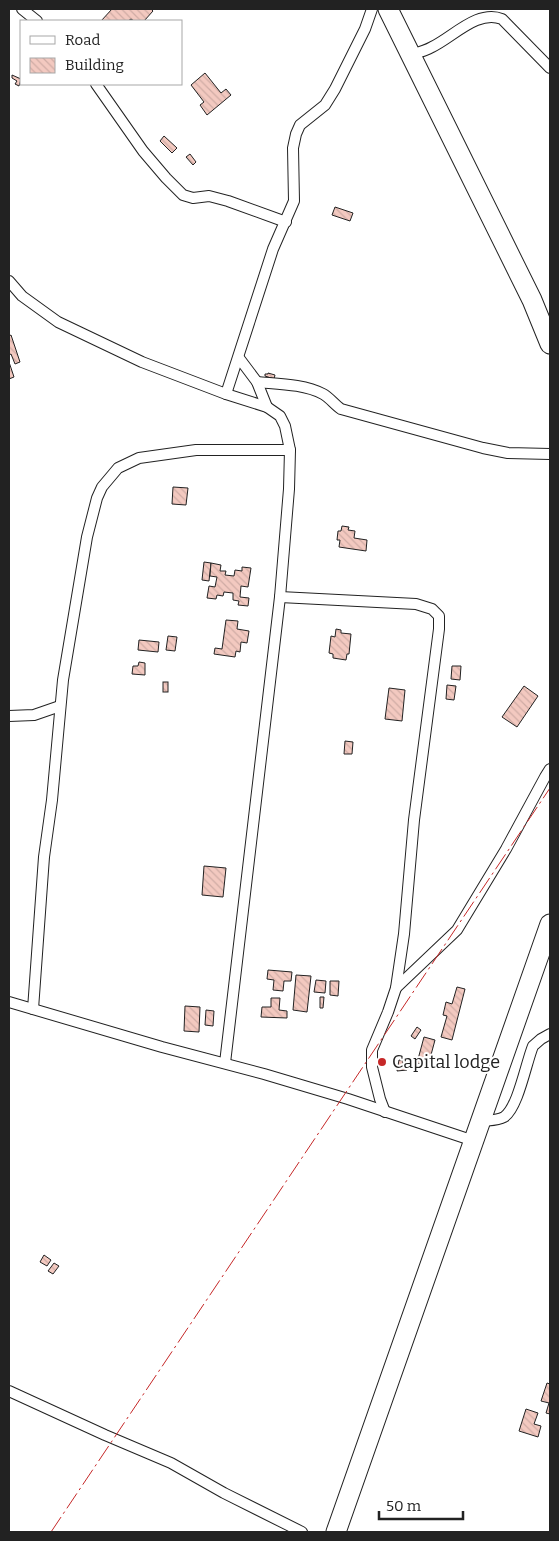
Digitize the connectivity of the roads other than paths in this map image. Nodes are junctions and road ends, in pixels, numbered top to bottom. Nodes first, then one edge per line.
1 (22, 9) edge
2 (372, 9) edge
3 (388, 9) edge
4 (36, 20) edge
5 (410, 55) junction
6 (550, 68) edge
7 (97, 85) edge
8 (286, 222) junction
9 (9, 281) edge
10 (550, 344) edge
11 (239, 358) junction
12 (257, 382) junction
13 (226, 394) junction
14 (267, 407) junction
15 (290, 450) junction
16 (550, 454) edge
17 (280, 597) junction
18 (60, 706) junction
19 (9, 716) edge
20 (550, 769) edge
21 (550, 924) edge
22 (396, 988) junction
23 (9, 1002) edge
24 (33, 1009) junction
25 (550, 1034) edge
26 (225, 1063) junction
27 (385, 1112) junction
28 (481, 1121) junction
29 (474, 1141) junction
30 (9, 1390) edge
31 (302, 1532) edge
32 (336, 1532) edge

1 - 4 street
2 - 8 street
3 - 5 highway
5 - 6 street
5 - 10 highway
7 - 8 street
8 - 11 street
9 - 13 street
11 - 12 street
11 - 13 street
12 - 14 street
12 - 16 street
13 - 14 street
14 - 15 street
15 - 17 street
15 - 18 street
17 - 22 street
17 - 26 street
18 - 19 street
18 - 24 street
20 - 22 street
21 - 28 highway
22 - 27 street
23 - 24 street
24 - 26 street
25 - 28 street
26 - 27 street
27 - 29 street
28 - 29 highway
29 - 32 highway
30 - 31 street

